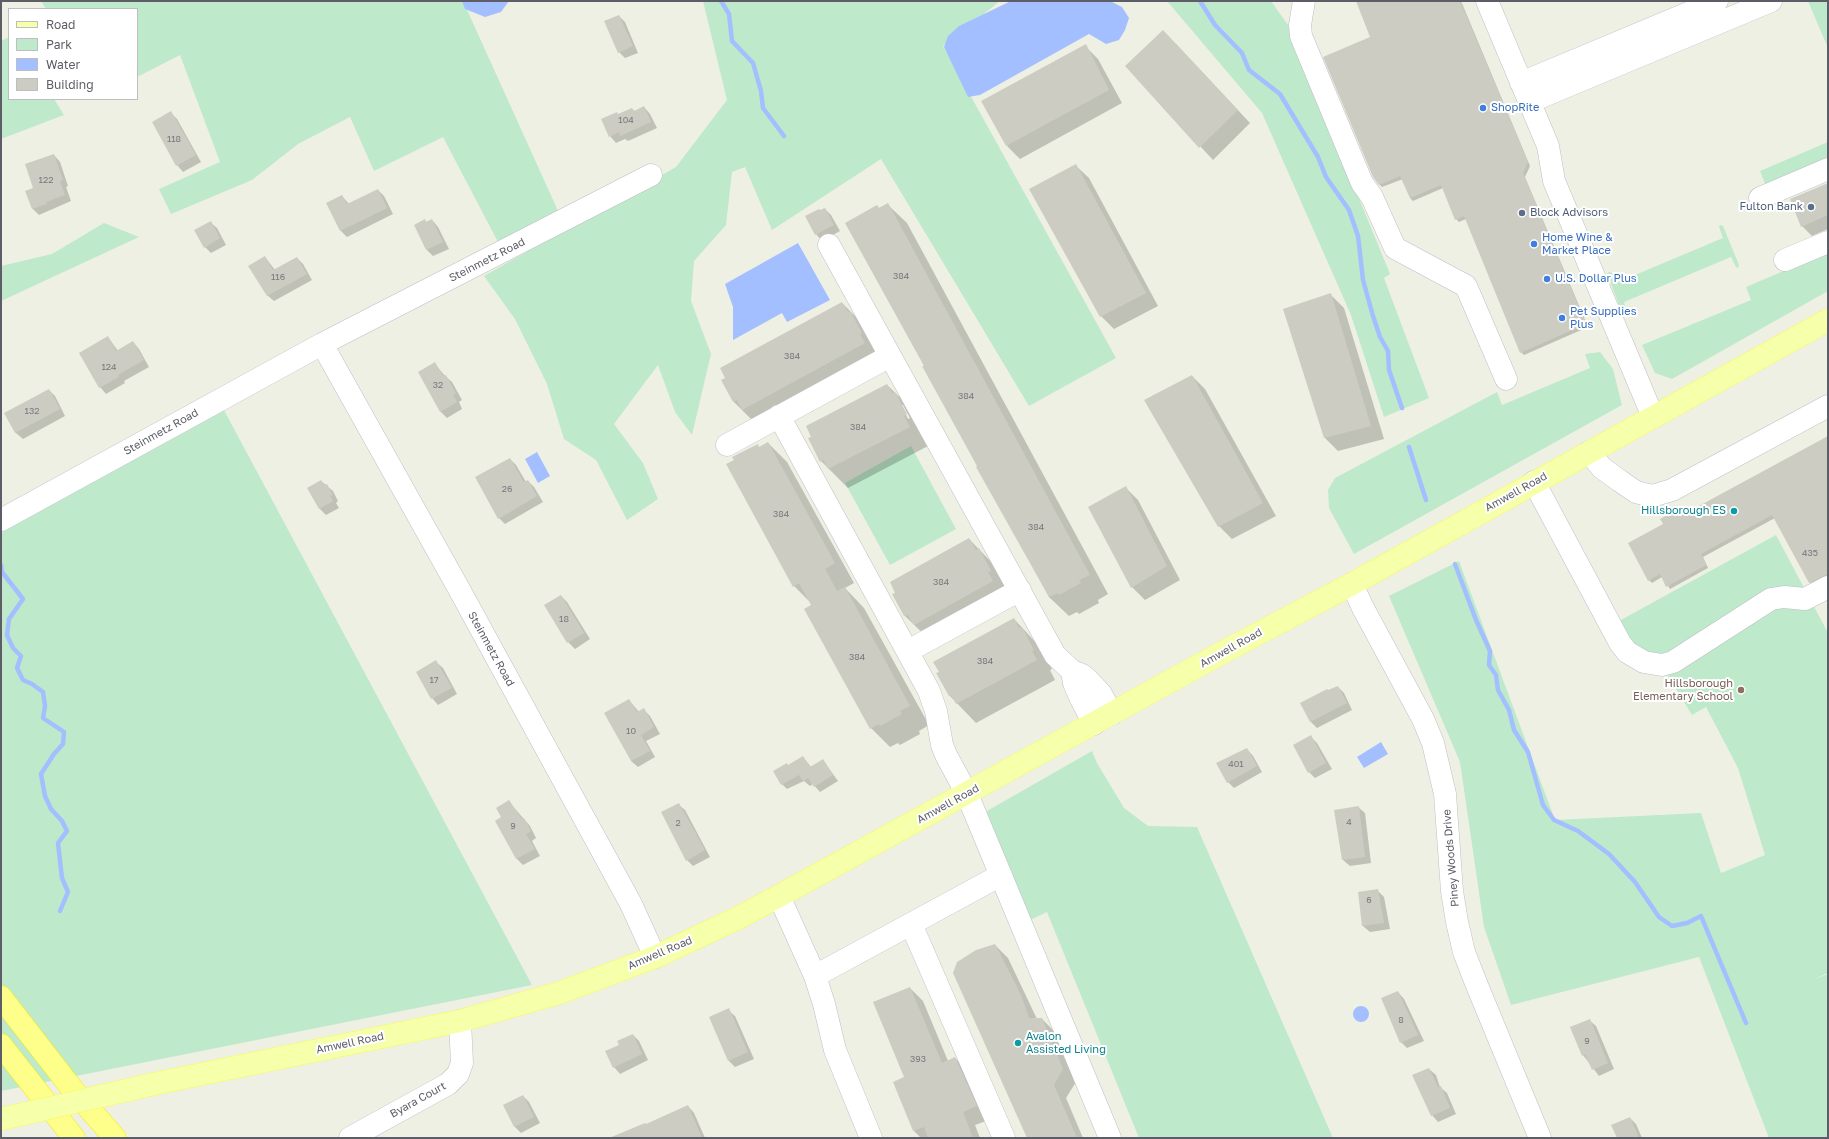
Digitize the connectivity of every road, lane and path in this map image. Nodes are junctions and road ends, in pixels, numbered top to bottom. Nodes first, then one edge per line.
1 (1304, 1) edge
2 (1487, 1) edge
3 (1717, 1) edge
4 (1771, 1) edge
5 (1525, 92) junction
6 (1828, 169) edge
7 (651, 175) dead end
8 (1760, 198) dead end
9 (1828, 242) edge
10 (829, 244) dead end
11 (1785, 260) dead end
12 (1828, 320) edge
13 (322, 344) junction
14 (890, 356) junction
15 (1506, 379) dead end
16 (1828, 406) edge
17 (779, 416) junction
18 (1653, 417) junction
19 (727, 445) dead end
20 (1589, 452) junction
21 (1534, 482) junction
22 (1, 520) edge
23 (1352, 584) junction
24 (1828, 588) edge
25 (1020, 590) junction
26 (908, 651) junction
27 (1103, 719) junction
28 (967, 794) junction
29 (1001, 875) junction
30 (779, 896) junction
31 (911, 924) junction
32 (655, 957) junction
33 (815, 976) junction
34 (1, 997) edge
35 (460, 1021) junction
36 (1, 1045) edge
37 (1, 1119) edge
38 (74, 1138) edge
39 (115, 1138) edge
40 (350, 1138) edge
41 (871, 1138) edge
42 (1004, 1138) edge
43 (1110, 1138) edge
44 (1540, 1138) edge

1 - 15 street
2 - 5 street
3 - 5 street
4 - 5 street
5 - 18 street
6 - 8 street
7 - 13 street, Steinmetz Road
9 - 11 street
10 - 14 street
12 - 18 main road, Amwell Road
13 - 22 street, Steinmetz Road
13 - 32 street, Steinmetz Road
14 - 17 street
14 - 25 street
16 - 20 street
17 - 19 street
17 - 26 street
18 - 20 main road, Amwell Road
20 - 21 main road, Amwell Road
21 - 23 main road, Amwell Road
21 - 24 street
23 - 27 main road, Amwell Road
23 - 44 street, Piney Woods Drive
25 - 26 street
25 - 27 street
26 - 28 street
27 - 28 main road, Amwell Road
28 - 29 street
28 - 30 main road, Amwell Road
29 - 31 street
29 - 43 street
30 - 32 main road, Amwell Road
30 - 33 street
31 - 33 street
31 - 42 street
32 - 35 main road, Amwell Road
33 - 41 street
34 - 39 highway
35 - 37 main road, Amwell Road, bridge
35 - 40 street, Byara Court
36 - 38 highway

